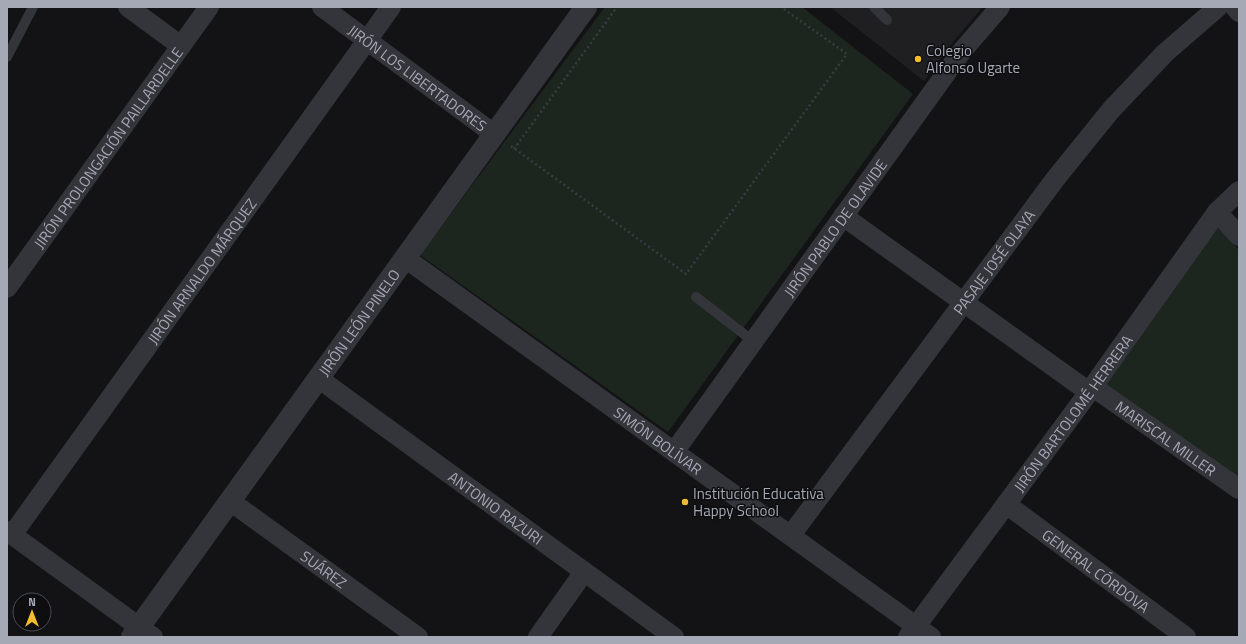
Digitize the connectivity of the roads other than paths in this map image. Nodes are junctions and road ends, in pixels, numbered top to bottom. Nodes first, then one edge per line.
1 (33, 7) edge
2 (128, 7) edge
3 (209, 7) edge
4 (322, 7) edge
5 (391, 7) edge
6 (586, 7) edge
7 (874, 7) edge
8 (1000, 7) edge
9 (1218, 7) edge
10 (1234, 7) edge
11 (1239, 12) edge
12 (887, 20) dead end
13 (367, 40) junction
14 (181, 46) junction
15 (7, 57) edge
16 (494, 134) junction
17 (1239, 191) edge
18 (1217, 212) junction
19 (843, 216) junction
20 (1239, 236) edge
21 (405, 258) junction
22 (7, 288) edge
23 (696, 297) dead end
24 (964, 303) junction
25 (753, 341) junction
26 (318, 378) junction
27 (1091, 390) junction
28 (674, 452) junction
29 (1239, 489) edge
30 (230, 501) junction
31 (1006, 504) junction
32 (10, 533) edge
33 (791, 536) junction
34 (584, 572) junction
35 (918, 633) edge
36 (141, 634) edge
37 (418, 637) edge
38 (538, 637) edge
39 (674, 637) edge
40 (1186, 637) edge

1 - 15 lane
2 - 14 street
3 - 14 street, JIRÓN PROLONGACIÓN PAILLARDELLE
4 - 13 street, JIRÓN LOS LIBERTADORES
5 - 13 street, JIRÓN ARNALDO MÁRQUEZ
6 - 16 street, JIRÓN LEÓN PINELO
7 - 12 lane
8 - 19 street, JIRÓN PABLO DE OLAVIDE
9 - 24 street, PASAJE JOSÉ OLAYA
10 - 11 street
13 - 16 street, JIRÓN LOS LIBERTADORES
13 - 32 street, JIRÓN ARNALDO MÁRQUEZ
14 - 22 street, JIRÓN PROLONGACIÓN PAILLARDELLE
16 - 21 street, JIRÓN LEÓN PINELO
17 - 18 street, JIRÓN BARTOLOMÉ HERRERA
18 - 20 street
18 - 27 street, JIRÓN BARTOLOMÉ HERRERA
19 - 24 street, MARISCAL MILLER
19 - 25 street, JIRÓN PABLO DE OLAVIDE
21 - 26 street, JIRÓN LEÓN PINELO
21 - 28 street, SIMÓN BOLÍVAR
23 - 25 lane
24 - 27 street, MARISCAL MILLER
24 - 33 street, PASAJE JOSÉ OLAYA
25 - 28 street, JIRÓN PABLO DE OLAVIDE
26 - 30 street, JIRÓN LEÓN PINELO
26 - 34 street, ANTONIO RAZURI
27 - 29 street, MARISCAL MILLER
27 - 31 street, JIRÓN BARTOLOMÉ HERRERA
28 - 33 street, SIMÓN BOLÍVAR
30 - 36 street, JIRÓN LEÓN PINELO
30 - 37 street, SUÁREZ
31 - 35 street, JIRÓN BARTOLOMÉ HERRERA
31 - 40 street, GENERAL CÓRDOVA
32 - 36 street
33 - 35 street, SIMÓN BOLÍVAR
34 - 38 street
34 - 39 street, ANTONIO RAZURI

